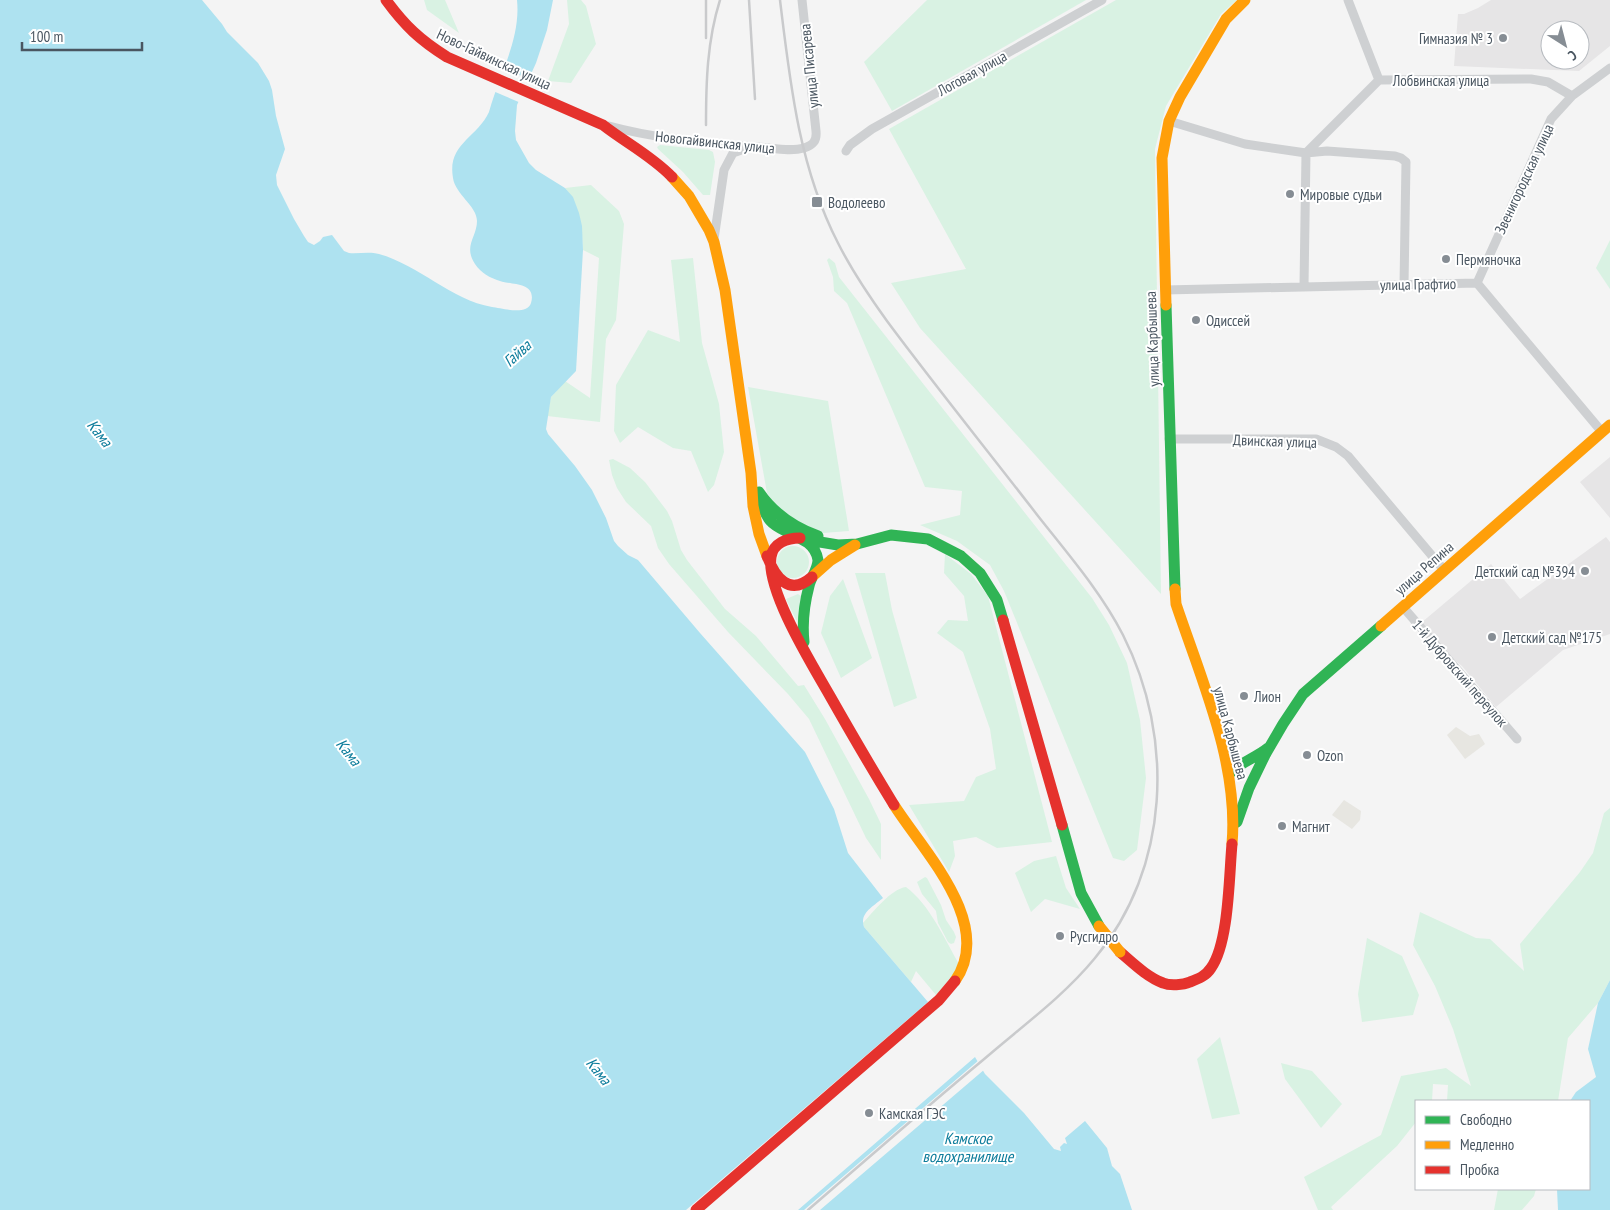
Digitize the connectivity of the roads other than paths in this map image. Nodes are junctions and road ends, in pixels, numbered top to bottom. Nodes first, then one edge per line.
1 (386, 0) edge
2 (802, 0) edge
3 (1102, 0) edge
4 (1245, 0) edge
5 (1348, 0) edge
6 (1610, 68) edge
7 (1379, 80) junction
8 (1572, 96) junction
9 (1169, 121) junction
10 (604, 125) junction
11 (816, 131) joint
12 (750, 147) junction
13 (846, 151) dead end
14 (1306, 153) junction
15 (714, 242) junction
16 (1477, 283) junction
17 (1404, 285) junction
18 (1304, 286) junction
19 (1165, 290) junction
20 (1606, 428) edge
21 (1169, 439) junction
22 (752, 473) junction
23 (800, 538) junction
24 (857, 544) junction
25 (772, 570) junction
26 (1444, 570) junction
27 (812, 577) junction
28 (1403, 607) junction
29 (806, 654) junction
30 (1517, 739) dead end
31 (1271, 746) junction
32 (1224, 753) junction
33 (1246, 760) junction
34 (1229, 774) junction
35 (1249, 788) junction
36 (1231, 789) junction
37 (1233, 831) junction
38 (696, 1210) edge

1 - 10 main road, Ново-Гайвинская улица
2 - 11 street, улица Писарева
3 - 13 street, Логовая улица
4 - 9 main road, улица Карбышева
5 - 7 street
6 - 8 street, Звенигородская улица
7 - 8 street, Лобвинская улица
7 - 14 street, Лобвинская улица
8 - 16 street, Звенигородская улица
9 - 14 street
9 - 19 main road, улица Карбышева
10 - 12 street, Новогайвинская улица
10 - 15 main road, Ново-Гайвинская улица
11 - 12 street, Новогайвинская улица
12 - 15 street
14 - 17 street
14 - 18 street
15 - 22 main road, Ново-Гайвинская улица
16 - 17 street, улица Графтио
16 - 20 street, улица Графтио
17 - 18 street, улица Графтио
18 - 19 street, улица Графтио
19 - 21 main road, улица Карбышева
20 - 26 main road, улица Репина
21 - 26 street, Двинская улица
21 - 32 main road, улица Карбышева
22 - 23 main road
22 - 24 main road
22 - 25 main road
23 - 24 main road, улица Карбышева
23 - 25 main road
23 - 27 main road
24 - 27 main road, улица Карбышева
24 - 37 main road, улица Карбышева, bridge
25 - 27 main road
25 - 29 main road
26 - 28 main road, улица Репина
27 - 29 main road
28 - 30 street, 1-й Дубровский переулок
28 - 31 main road, улица Репина
29 - 38 main road
31 - 33 main road
31 - 35 main road, улица Репина
32 - 33 main road
32 - 34 main road, улица Карбышева
33 - 34 main road
34 - 36 main road, улица Карбышева
35 - 36 main road
35 - 37 main road, улица Репина
36 - 37 main road, улица Карбышева

